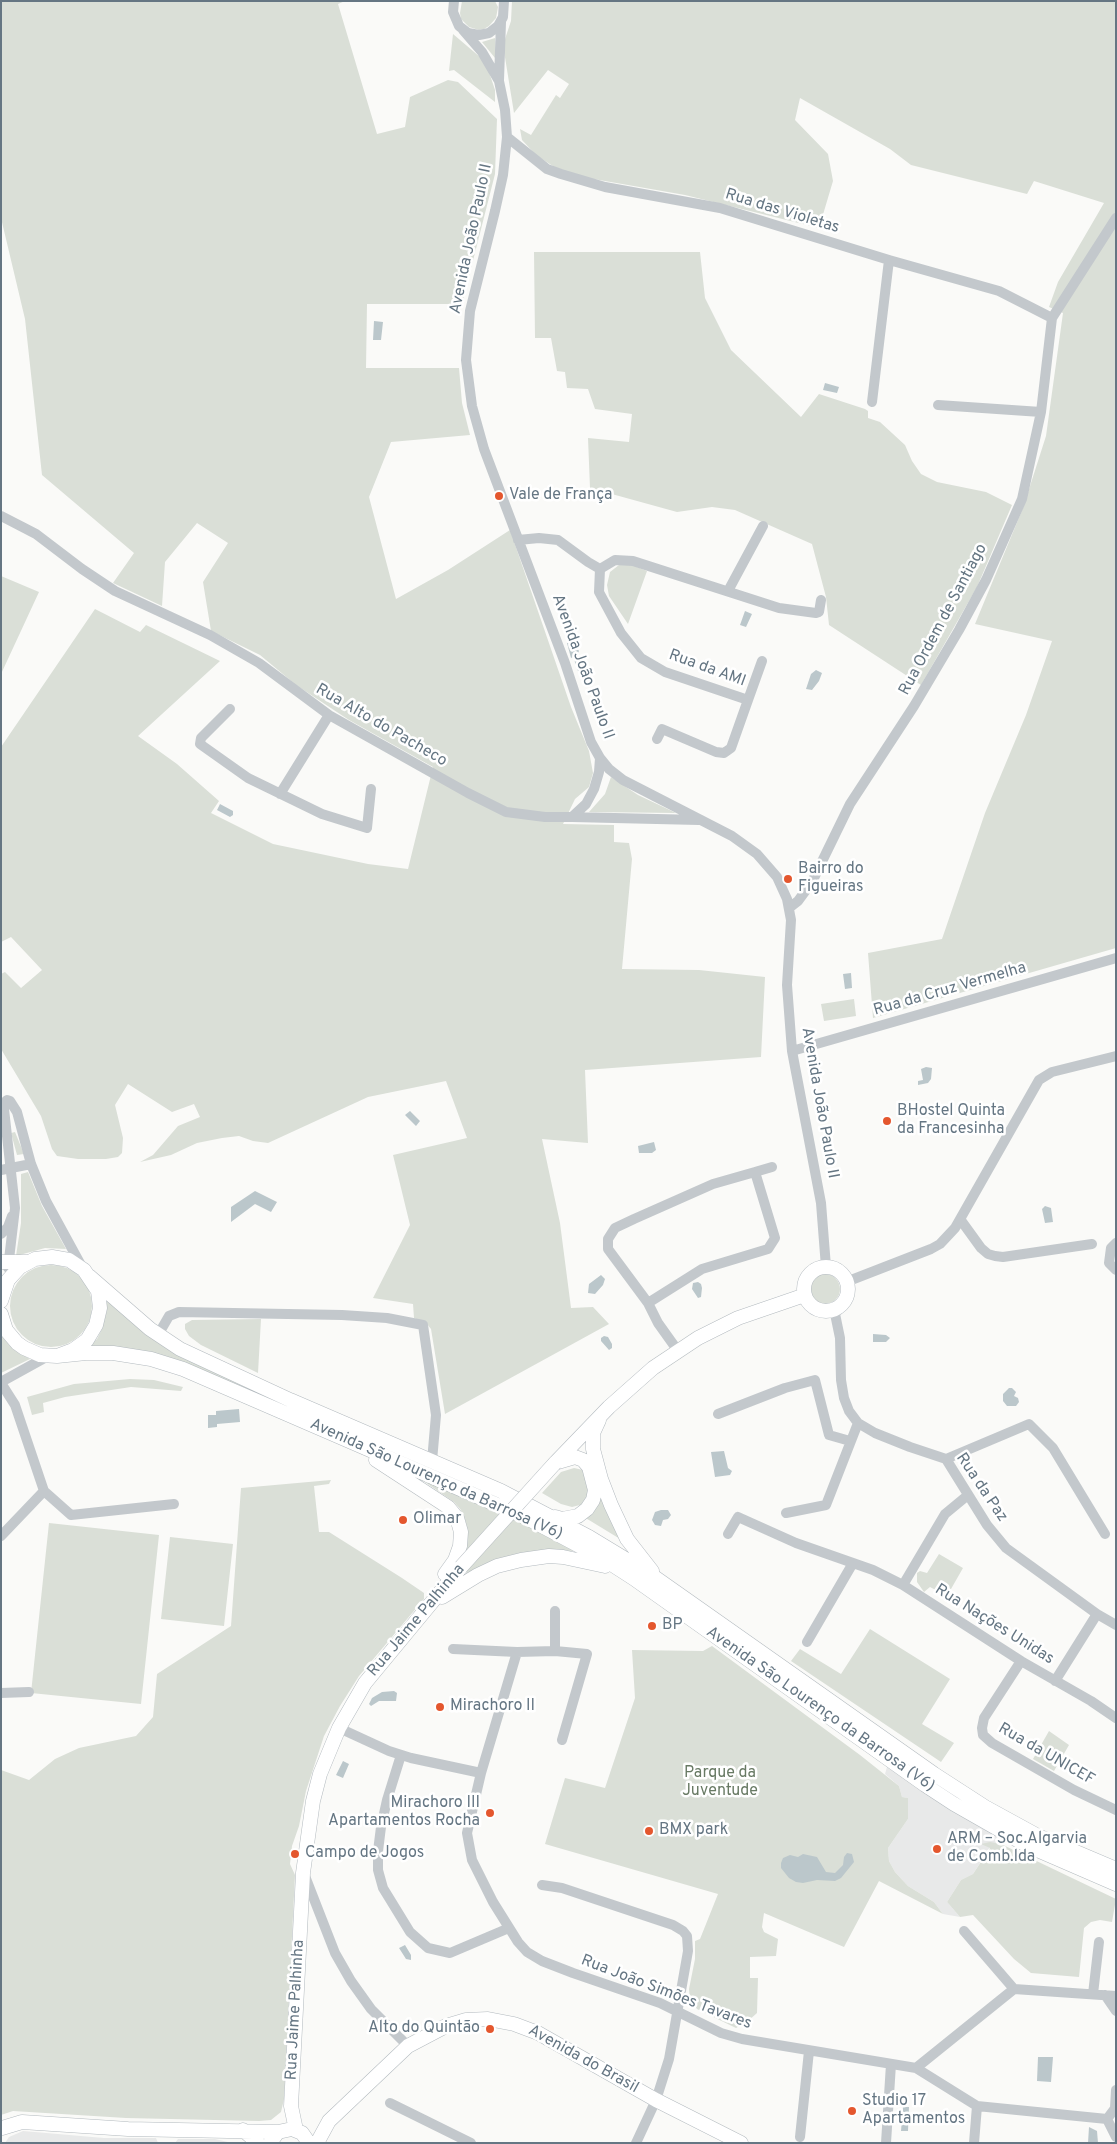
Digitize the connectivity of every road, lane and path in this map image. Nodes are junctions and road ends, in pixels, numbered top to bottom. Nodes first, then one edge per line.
1 (446, 1) edge
2 (454, 1) edge
3 (504, 1) edge
4 (454, 17) junction
5 (501, 22) junction
6 (463, 30) junction
7 (499, 81) junction
8 (507, 137) junction
9 (1116, 218) edge
10 (889, 260) junction
11 (1052, 318) junction
12 (872, 402) dead end
13 (938, 405) dead end
14 (1041, 412) junction
15 (1, 516) edge
16 (763, 526) dead end
17 (518, 540) junction
18 (600, 569) junction
19 (728, 591) junction
20 (821, 600) dead end
21 (762, 661) dead end
22 (748, 700) junction
23 (230, 709) dead end
24 (329, 715) junction
25 (657, 738) dead end
26 (600, 758) junction
27 (371, 789) dead end
28 (280, 794) junction
29 (572, 818) junction
30 (701, 820) junction
31 (790, 908) junction
32 (1116, 958) edge
33 (792, 1051) junction
34 (1116, 1056) edge
35 (31, 1164) junction
36 (772, 1167) dead end
37 (6, 1169) edge
38 (755, 1172) junction
39 (15, 1208) junction
40 (960, 1219) junction
41 (1, 1234) edge
42 (1116, 1243) edge
43 (1092, 1244) dead end
44 (5, 1262) edge
45 (27, 1262) junction
46 (826, 1267) junction
47 (1116, 1270) edge
48 (86, 1273) junction
49 (8, 1280) junction
50 (846, 1282) junction
51 (805, 1295) junction
52 (2, 1296) edge
53 (1, 1301) edge
54 (648, 1303) junction
55 (834, 1308) junction
56 (1, 1314) edge
57 (4, 1326) edge
58 (158, 1335) junction
59 (678, 1351) junction
60 (53, 1356) junction
61 (1, 1382) edge
62 (609, 1407) junction
63 (718, 1414) dead end
64 (858, 1423) junction
65 (340, 1437) junction
66 (850, 1441) junction
67 (946, 1459) junction
68 (432, 1461) junction
69 (554, 1463) junction
70 (44, 1491) junction
71 (968, 1495) junction
72 (174, 1504) dead end
73 (786, 1513) dead end
74 (547, 1515) junction
75 (728, 1534) dead end
76 (1105, 1534) dead end
77 (1, 1536) edge
78 (853, 1563) junction
79 (624, 1572) junction
80 (903, 1585) junction
81 (677, 1594) junction
82 (425, 1609) junction
83 (555, 1611) dead end
84 (1097, 1614) junction
85 (1116, 1625) edge
86 (806, 1642) dead end
87 (453, 1650) dead end
88 (555, 1651) junction
89 (517, 1652) junction
90 (1021, 1661) junction
91 (1055, 1681) junction
92 (29, 1692) dead end
93 (1, 1693) edge
94 (1116, 1718) edge
95 (339, 1728) junction
96 (562, 1740) dead end
97 (401, 1755) junction
98 (481, 1773) junction
99 (1116, 1810) edge
100 (1116, 1869) edge
101 (303, 1873) junction
102 (1116, 1884) edge
103 (542, 1885) dead end
104 (509, 1928) junction
105 (964, 1931) dead end
106 (1099, 1942) dead end
107 (1014, 1989) junction
108 (1093, 1994) junction
109 (1111, 1996) edge
110 (1116, 2011) edge
111 (677, 2012) junction
112 (408, 2046) junction
113 (808, 2051) junction
114 (891, 2064) junction
115 (916, 2068) junction
116 (1116, 2090) edge
117 (656, 2100) junction
118 (390, 2103) dead end
119 (291, 2106) junction
120 (977, 2106) junction
121 (1115, 2108) edge
122 (1107, 2119) junction
123 (330, 2121) junction
124 (2, 2129) edge
125 (243, 2130) junction
126 (276, 2135) edge
127 (302, 2135) edge
128 (800, 2137) dead end
129 (1116, 2137) edge
130 (258, 2143) edge
131 (317, 2143) edge
132 (471, 2143) edge
133 (636, 2143) edge
134 (741, 2143) edge
135 (886, 2143) edge
136 (974, 2143) edge

1 - 4 street
2 - 4 street
3 - 5 street
4 - 6 street
5 - 6 street
5 - 7 street
6 - 7 street
7 - 8 street, Avenida João Paulo II
8 - 10 street, Rua das Violetas
8 - 17 street, Avenida João Paulo II
9 - 11 street
10 - 11 street, Rua das Violetas
10 - 12 street
11 - 14 street, Rua Ordem de Santiago
13 - 14 street
14 - 31 street, Rua Ordem de Santiago
15 - 24 street, Rua Alto do Pacheco
16 - 19 street
17 - 18 street
17 - 26 street, Avenida João Paulo II
18 - 19 street
18 - 22 street, Rua da AMI
19 - 20 street
21 - 22 street, Rua da AMI
22 - 25 street, Rua da AMI
23 - 28 street
24 - 28 street
24 - 29 street, Rua Alto do Pacheco
26 - 29 street
26 - 30 street, Avenida João Paulo II
27 - 28 street
29 - 30 street, Rua Alto do Pacheco
30 - 31 street, Avenida João Paulo II
31 - 33 street, Avenida João Paulo II
32 - 33 street, Rua da Cruz Vermelha
33 - 46 street, Avenida João Paulo II
34 - 40 street
35 - 37 street
35 - 37 street
35 - 48 street
36 - 38 street
37 - 39 street
38 - 54 street
38 - 54 street
39 - 41 street
39 - 44 street
40 - 43 street
40 - 50 street
42 - 47 street
44 - 45 street, Avenida São Lourenço da Barrosa (V6)
44 - 49 street
45 - 48 street, Avenida São Lourenço da Barrosa (V6)
45 - 49 street
46 - 50 street
46 - 51 street
48 - 58 street, Avenida São Lourenço da Barrosa (V6)
48 - 60 street
49 - 52 street
50 - 55 street
51 - 55 street
51 - 59 street, Rua Jaime Palhinha
52 - 53 street
54 - 59 street
55 - 64 street
56 - 57 street, Avenida São Lourenço da Barrosa (V6)
57 - 60 street, Avenida São Lourenço da Barrosa (V6)
58 - 68 street, Avenida São Lourenço da Barrosa (V6)
58 - 68 street
59 - 62 street, Rua Jaime Palhinha
60 - 61 street
60 - 65 street, Avenida São Lourenço da Barrosa (V6)
61 - 70 street
62 - 69 street, Rua Jaime Palhinha
62 - 81 street
63 - 66 street
64 - 66 street
64 - 67 street, Rua da Paz
65 - 79 street, Avenida São Lourenço da Barrosa (V6)
65 - 82 street
66 - 73 street
67 - 71 street, Rua da Paz
67 - 76 street
68 - 74 street, Avenida São Lourenço da Barrosa (V6)
69 - 74 street
69 - 82 street, Rua Jaime Palhinha, bridge
70 - 72 street
70 - 77 street
71 - 80 street
71 - 84 street, Rua da Paz
74 - 81 street, Avenida São Lourenço da Barrosa (V6)
75 - 78 street, Rua Nações Unidas
78 - 80 street, Rua Nações Unidas
78 - 86 street
79 - 82 street
79 - 102 street, Avenida São Lourenço da Barrosa (V6)
80 - 90 street, Rua Nações Unidas
81 - 100 street, Avenida São Lourenço da Barrosa (V6)
82 - 95 street, Rua Jaime Palhinha
83 - 88 street
84 - 85 street, Rua da Paz
84 - 91 street
87 - 89 street
88 - 89 street
88 - 96 street
89 - 98 street, Rua João Simões Tavares
90 - 91 street, Rua Nações Unidas
90 - 99 street, Rua da UNICEF
91 - 94 street, Rua Nações Unidas
92 - 93 street
95 - 97 street
95 - 101 street, Rua Jaime Palhinha
97 - 98 street
97 - 104 street
98 - 104 street, Rua João Simões Tavares
101 - 112 street
101 - 119 street, Rua Jaime Palhinha
103 - 111 street
104 - 111 street, Rua João Simões Tavares
105 - 107 street
106 - 108 street
107 - 108 street
107 - 115 street
108 - 109 street
109 - 110 street
111 - 113 street, Rua João Simões Tavares
111 - 117 street
112 - 117 street, Avenida do Brasil
112 - 123 street, Avenida do Brasil
113 - 114 street, Rua João Simões Tavares
113 - 128 street
114 - 115 street, Rua João Simões Tavares
114 - 135 street
115 - 120 street, Rua João Simões Tavares
116 - 121 street
117 - 133 street
117 - 134 street, Avenida do Brasil
118 - 132 street
119 - 126 street, Rua Jaime Palhinha
119 - 127 street, Rua Jaime Palhinha
120 - 122 street, Rua João Simões Tavares
120 - 136 street
121 - 122 street
122 - 129 street
123 - 127 street, Avenida do Brasil
123 - 131 street, Avenida do Brasil
124 - 125 street
125 - 126 street
125 - 130 street
126 - 127 street

